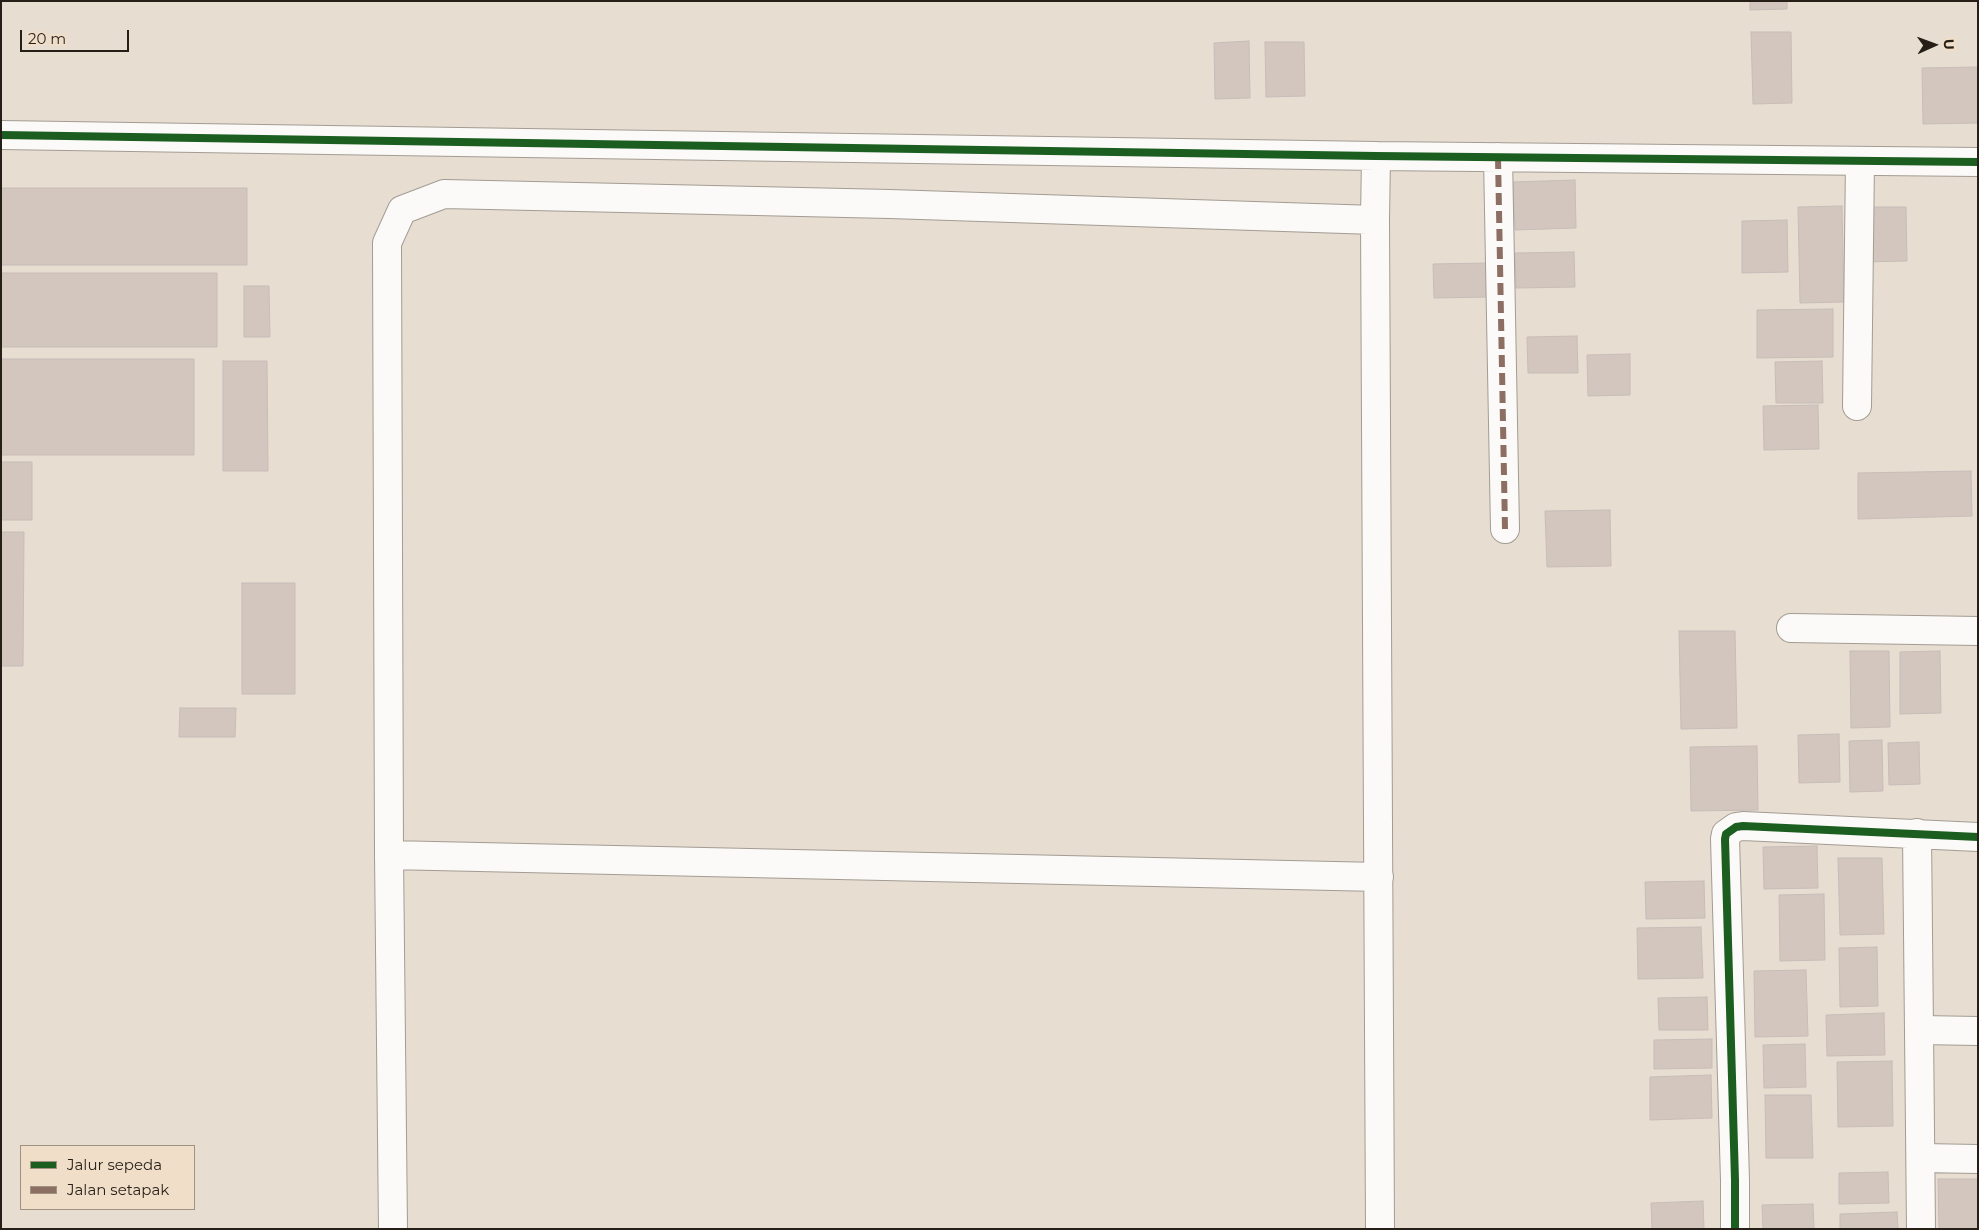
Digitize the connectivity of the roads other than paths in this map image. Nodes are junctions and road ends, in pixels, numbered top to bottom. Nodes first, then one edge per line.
1 (1, 135) edge
2 (1376, 156) junction
3 (1498, 157) junction
4 (1860, 161) junction
5 (1978, 162) edge
6 (1375, 220) junction
7 (1857, 406) dead end
8 (1505, 528) dead end
9 (1791, 628) dead end
10 (1978, 631) edge
11 (1917, 833) junction
12 (1978, 836) edge
13 (389, 855) junction
14 (1379, 877) junction
15 (1920, 1030) junction
16 (1978, 1031) edge
17 (1921, 1158) junction
18 (1978, 1159) edge
19 (393, 1229) edge
20 (1380, 1229) edge
21 (1735, 1229) edge
22 (1921, 1229) edge

1 - 2 street
2 - 3 street
2 - 6 street
3 - 4 street
3 - 8 street
4 - 5 street
4 - 7 street
6 - 13 street
6 - 14 street
9 - 10 street
11 - 12 street
11 - 15 street
11 - 21 street
13 - 14 street
13 - 19 street
14 - 20 street
15 - 16 street
15 - 17 street
17 - 18 street
17 - 22 street

